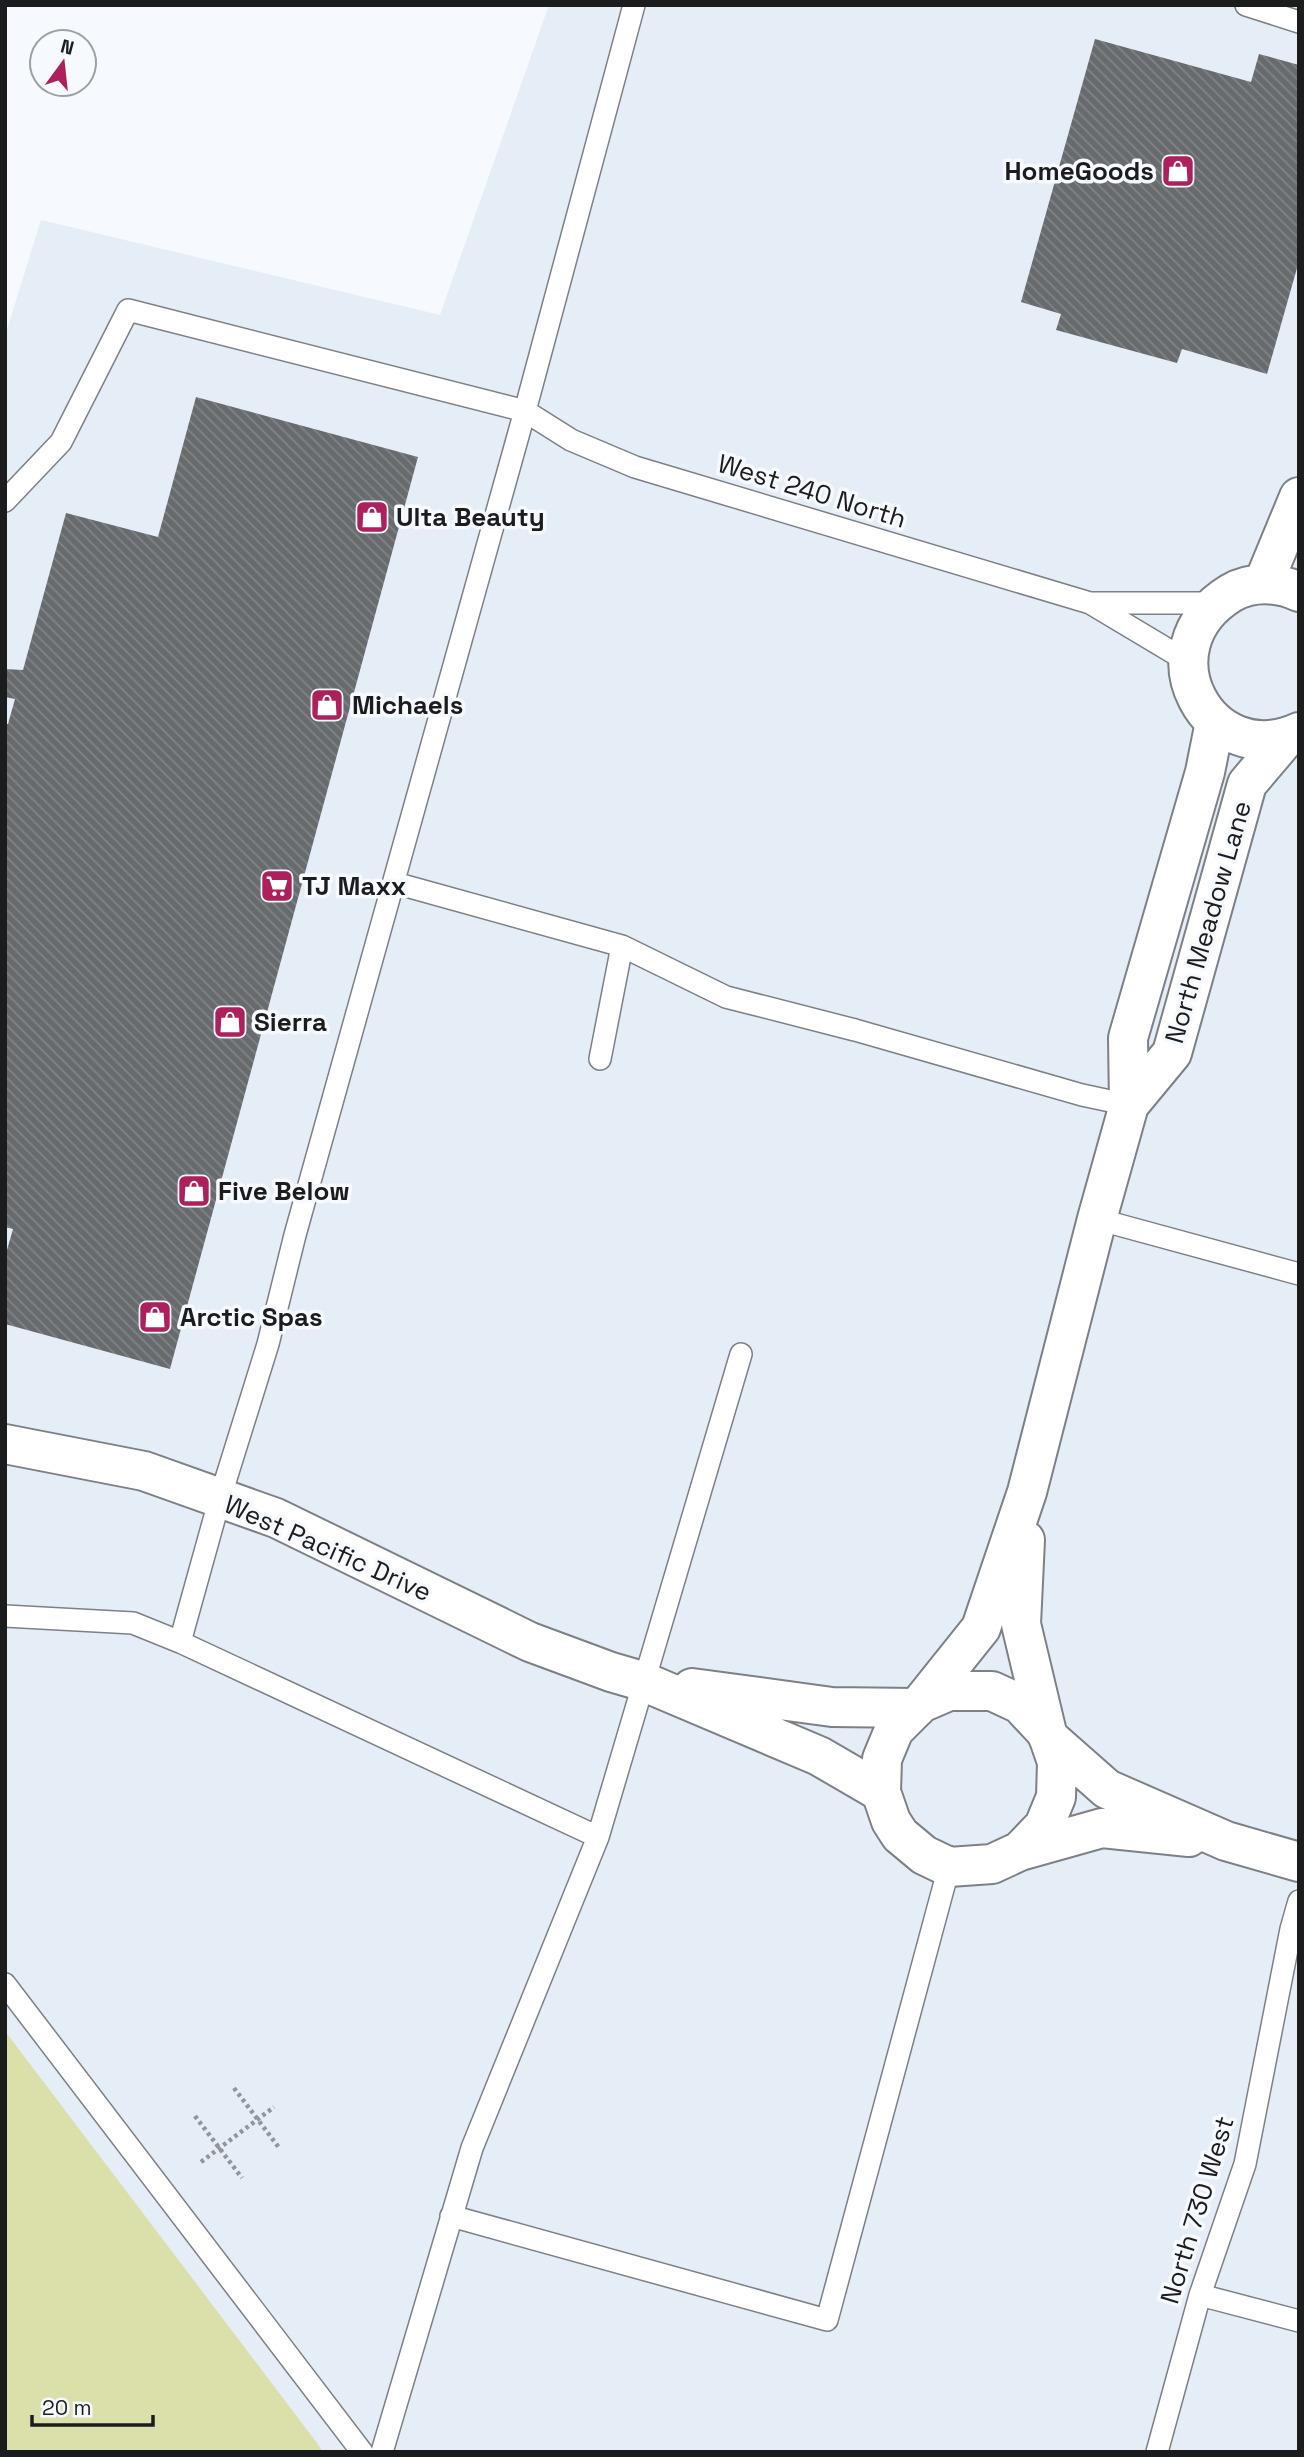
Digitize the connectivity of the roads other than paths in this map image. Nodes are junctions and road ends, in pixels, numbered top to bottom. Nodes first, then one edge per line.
1 (635, 5) edge
2 (1246, 5) edge
3 (1299, 22) edge
4 (525, 411) junction
5 (1299, 497) edge
6 (5, 501) edge
7 (1281, 588) edge
8 (1090, 603) junction
9 (1215, 603) junction
10 (1187, 661) junction
11 (1214, 722) junction
12 (1292, 735) edge
13 (395, 883) junction
14 (622, 946) junction
15 (600, 1059) dead end
16 (1129, 1105) junction
17 (1097, 1219) junction
18 (1299, 1274) edge
19 (741, 1354) dead end
20 (5, 1444) edge
21 (1027, 1492) junction
22 (220, 1498) junction
23 (5, 1616) edge
24 (180, 1643) junction
25 (642, 1681) junction
26 (918, 1706) junction
27 (1047, 1735) junction
28 (881, 1792) junction
29 (598, 1837) junction
30 (1226, 1841) junction
31 (1020, 1851) junction
32 (1299, 1862) edge
33 (949, 1867) junction
34 (1299, 1901) edge
35 (5, 1984) edge
36 (451, 2216) junction
37 (1200, 2295) junction
38 (1299, 2321) edge
39 (362, 2452) edge
40 (382, 2452) edge
41 (1157, 2452) edge

1 - 4 lane
2 - 3 lane
4 - 6 lane, West 240 North
4 - 8 lane, West 240 North
4 - 13 lane
5 - 7 street
7 - 9 street
8 - 9 lane, West 240 North
8 - 10 lane, West 240 North
9 - 10 street
10 - 11 street
11 - 12 street
11 - 16 street, North Meadow Lane
12 - 16 street, North Meadow Lane
13 - 14 lane
13 - 22 lane
14 - 15 lane
14 - 16 lane
16 - 17 street, North Meadow Lane
17 - 18 lane
17 - 21 street, North Meadow Lane
19 - 25 lane
20 - 22 street, West Pacific Drive
21 - 26 street, North Meadow Lane
21 - 27 street, North Meadow Lane
22 - 24 lane
22 - 25 street, West Pacific Drive
23 - 24 lane
24 - 29 lane
25 - 26 street, West Pacific Drive
25 - 28 street, West Pacific Drive
25 - 29 lane
26 - 27 street
26 - 28 street
27 - 30 street
27 - 31 street
28 - 33 street
29 - 36 lane
30 - 31 street
30 - 32 street
31 - 33 street
33 - 36 lane
34 - 37 lane, North 730 West
35 - 39 lane
36 - 40 lane
37 - 38 lane
37 - 41 lane, North 730 West

